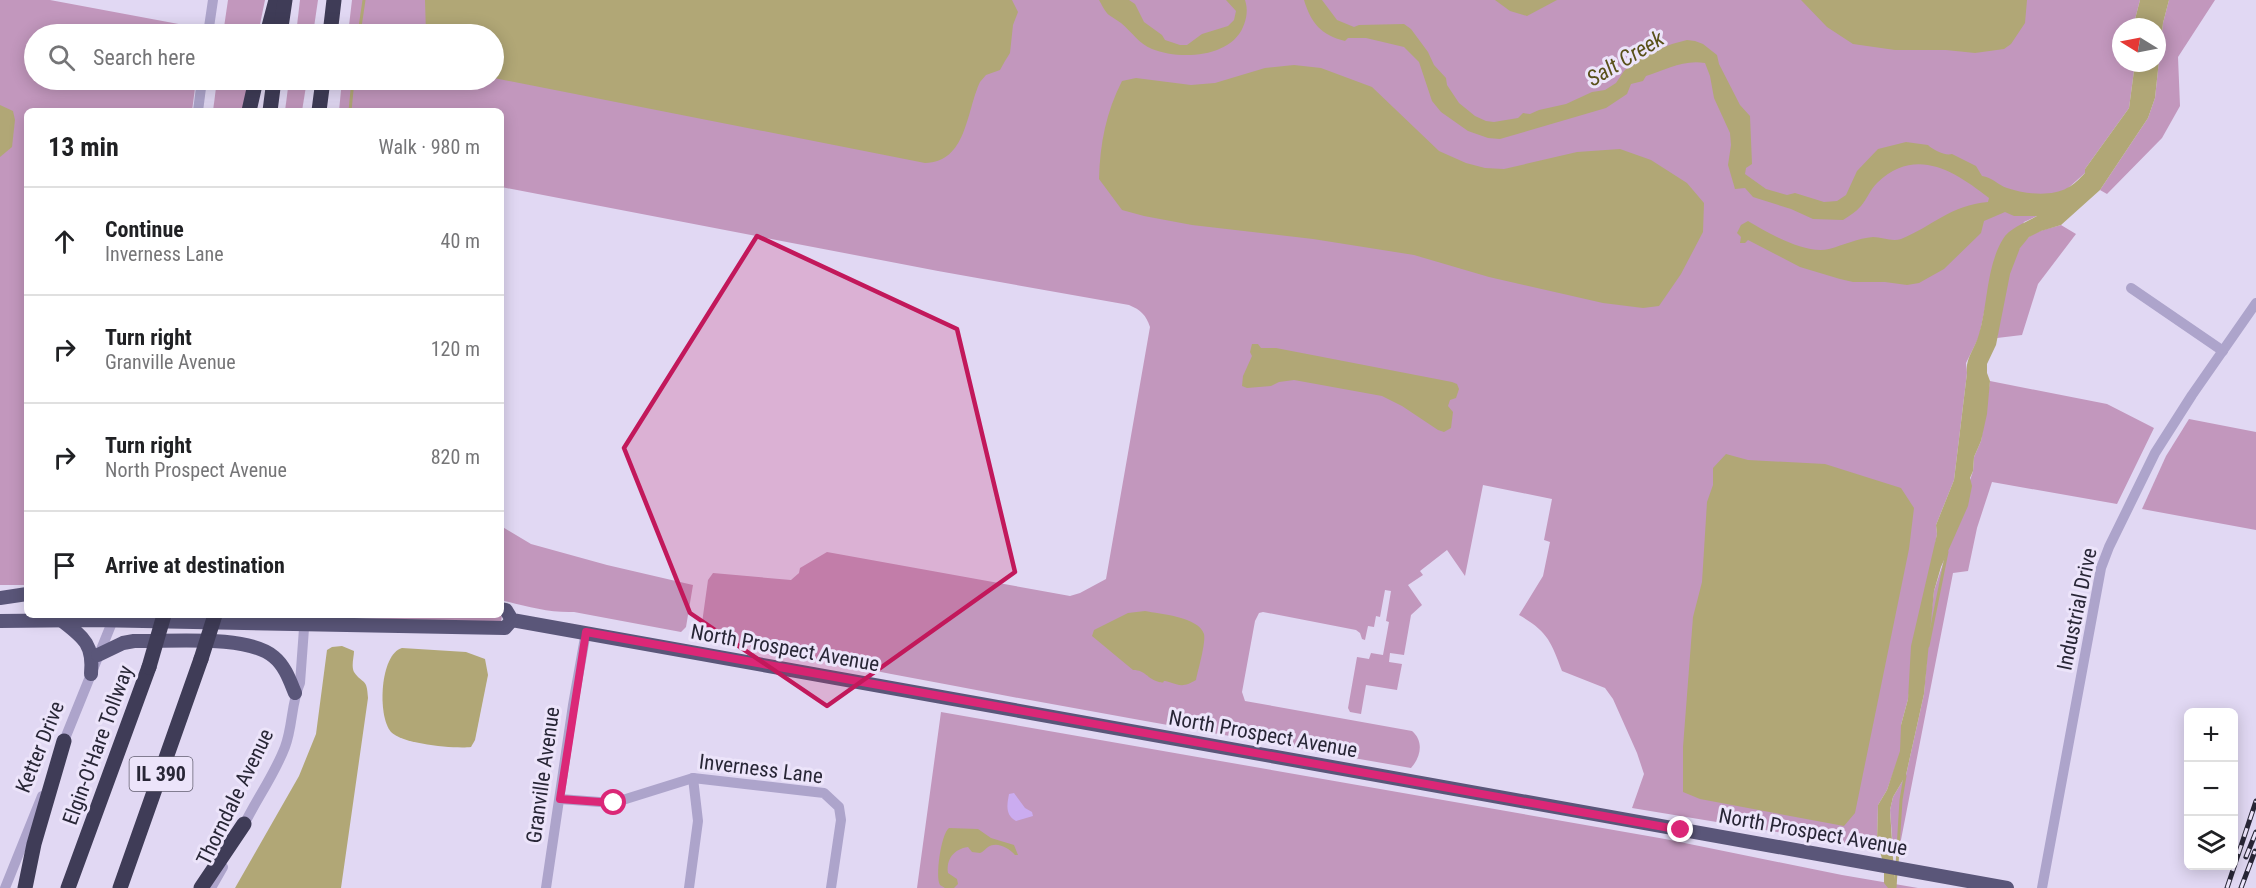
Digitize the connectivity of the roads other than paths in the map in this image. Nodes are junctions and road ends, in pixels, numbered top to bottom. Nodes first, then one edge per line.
1 (213, 0) edge
2 (276, 0) edge
3 (285, 0) edge
4 (334, 0) edge
5 (209, 24) edge
6 (270, 24) edge
7 (281, 24) edge
8 (331, 24) edge
9 (201, 90) edge
10 (254, 90) edge
11 (273, 90) edge
12 (323, 90) edge
13 (325, 90) edge
14 (198, 108) edge
15 (250, 108) edge
16 (270, 108) edge
17 (320, 108) edge
18 (324, 108) edge
19 (2131, 288) dead end
20 (2256, 303) edge
21 (2223, 351) junction
22 (24, 594) edge
23 (0, 598) edge
24 (504, 610) edge
25 (114, 618) edge
26 (163, 618) edge
27 (214, 618) edge
28 (305, 619) edge
29 (61, 620) junction
30 (512, 620) junction
31 (0, 621) edge
32 (586, 632) junction
33 (98, 655) junction
34 (91, 674) junction
35 (295, 693) junction
36 (64, 741) junction
37 (693, 778) junction
38 (560, 799) junction
39 (244, 824) junction
40 (5, 888) edge
41 (25, 888) edge
42 (68, 888) edge
43 (120, 888) edge
44 (201, 888) edge
45 (211, 888) edge
46 (546, 888) edge
47 (689, 888) edge
48 (831, 888) edge
49 (2007, 888) edge
50 (2042, 888) edge

1 - 5 street
2 - 6 highway
3 - 7 highway
4 - 8 highway
9 - 14 street
10 - 15 highway
11 - 16 highway
12 - 17 highway
13 - 18 highway
19 - 21 street
20 - 21 street, Industrial Drive
21 - 50 street, Industrial Drive
22 - 23 main road
24 - 30 main road
25 - 28 main road, North Prospect Avenue
25 - 29 main road, North Prospect Avenue
25 - 33 street, Ketter Drive
26 - 42 highway, Elgin-O'Hare Tollway / IL 390, bridge
27 - 43 highway, IL 390, bridge
28 - 30 main road, North Prospect Avenue
28 - 35 street, Thorndale Avenue
29 - 31 main road, North Prospect Avenue
29 - 34 main road
30 - 32 main road, North Prospect Avenue
32 - 38 street, Granville Avenue
32 - 49 main road, North Prospect Avenue
33 - 34 street, Ketter Drive
33 - 35 main road
34 - 36 street, Ketter Drive
35 - 39 street, Thorndale Avenue
36 - 40 street, Ketter Drive
36 - 41 highway
37 - 38 street, Inverness Lane
37 - 47 street
37 - 48 street, Inverness Lane
38 - 46 street, Granville Avenue
39 - 44 highway
39 - 45 street, Thorndale Avenue

